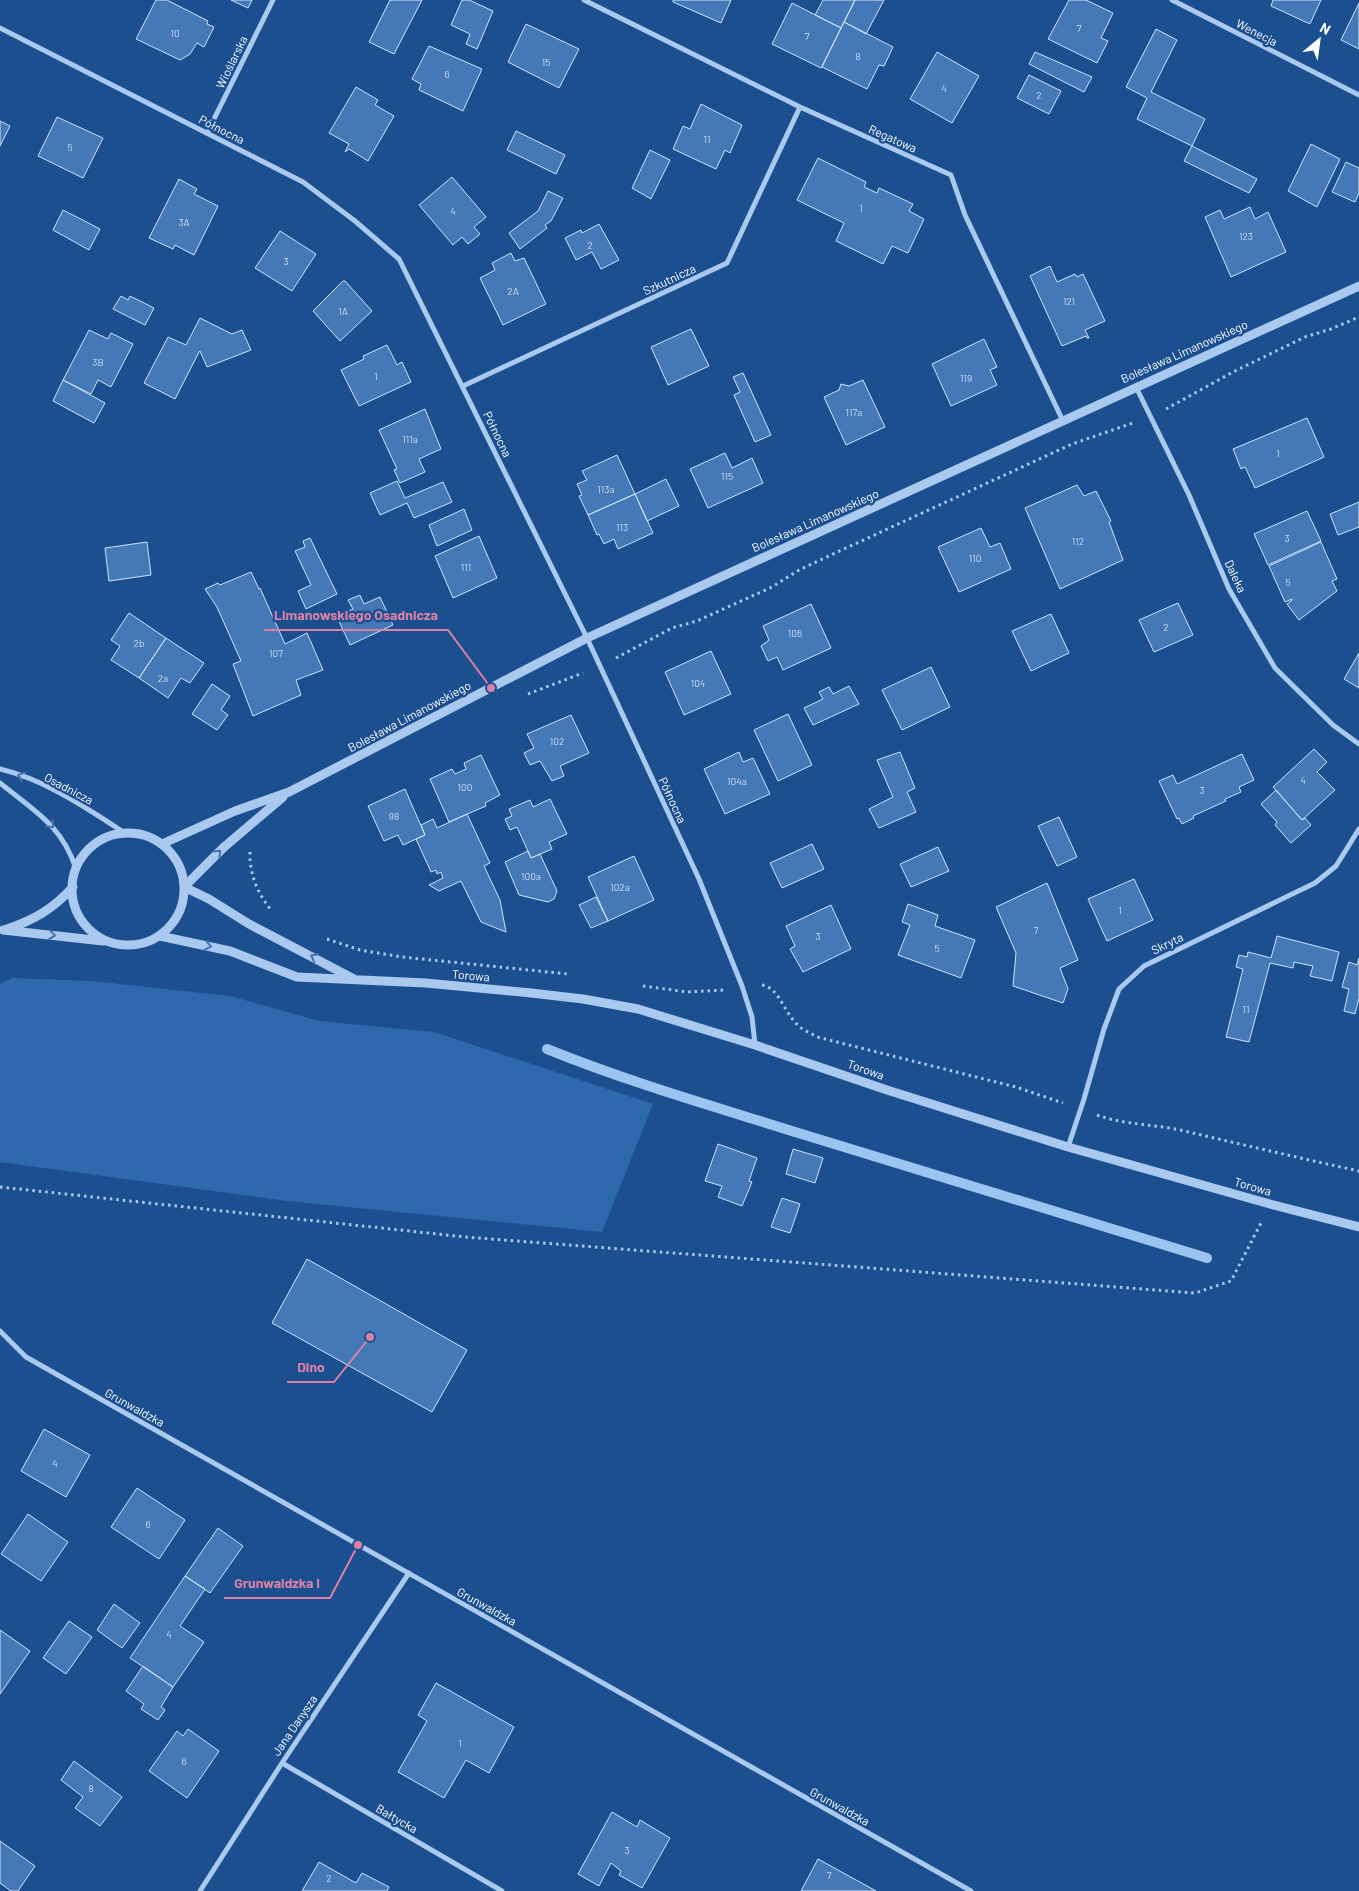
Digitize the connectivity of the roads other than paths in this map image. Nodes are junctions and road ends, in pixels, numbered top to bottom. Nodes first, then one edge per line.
1 (273, 0) edge
2 (584, 0) edge
3 (1172, 0) edge
4 (0, 28) edge
5 (1359, 95) edge
6 (800, 107) junction
7 (207, 133) junction
8 (1359, 286) edge
9 (464, 386) junction
10 (1136, 387) junction
11 (1063, 421) junction
12 (586, 638) junction
13 (1359, 744) edge
14 (0, 770) edge
15 (0, 782) edge
16 (289, 792) junction
17 (1359, 829) edge
18 (125, 833) junction
19 (162, 844) junction
20 (76, 869) junction
21 (73, 887) junction
22 (184, 888) junction
23 (2, 930) edge
24 (160, 936) junction
25 (109, 942) junction
26 (357, 980) junction
27 (755, 1045) junction
28 (1068, 1147) junction
29 (1359, 1227) edge
30 (0, 1331) edge
31 (409, 1573) junction
32 (282, 1763) junction
33 (200, 1891) edge
34 (502, 1891) edge
35 (971, 1891) edge

1 - 7 street, Wioślarska
2 - 6 street, Regatowa
3 - 5 street, Wenecja
4 - 7 street, Północna
6 - 9 street, Szkutnicza
6 - 11 street, Regatowa
7 - 9 street, Północna
8 - 10 street, Bolesława Limanowskiego
9 - 12 street, Północna
10 - 11 street, Bolesława Limanowskiego
10 - 13 street, Daleka
11 - 12 street, Bolesława Limanowskiego
12 - 16 street, Bolesława Limanowskiego
12 - 27 street, Północna
18 -> 14 street, Osadnicza
15 -> 20 street
16 - 19 street, Bolesława Limanowskiego
22 -> 16 street, Bolesława Limanowskiego
17 - 28 street, Skryta
18 - 19 street
18 - 20 street
19 - 22 street
20 - 21 street
21 - 23 street
21 - 25 street
22 - 24 street
26 -> 22 street, Torowa
23 -> 25 street
24 - 25 street
24 -> 26 street, Torowa
26 - 27 street, Torowa
27 - 28 street, Torowa
28 - 29 street, Torowa
30 - 31 street, Grunwaldzka
31 - 32 street, Jana Danysza
31 - 35 street, Grunwaldzka
32 - 33 street, Jana Danysza
32 - 34 street, Bałtycka

